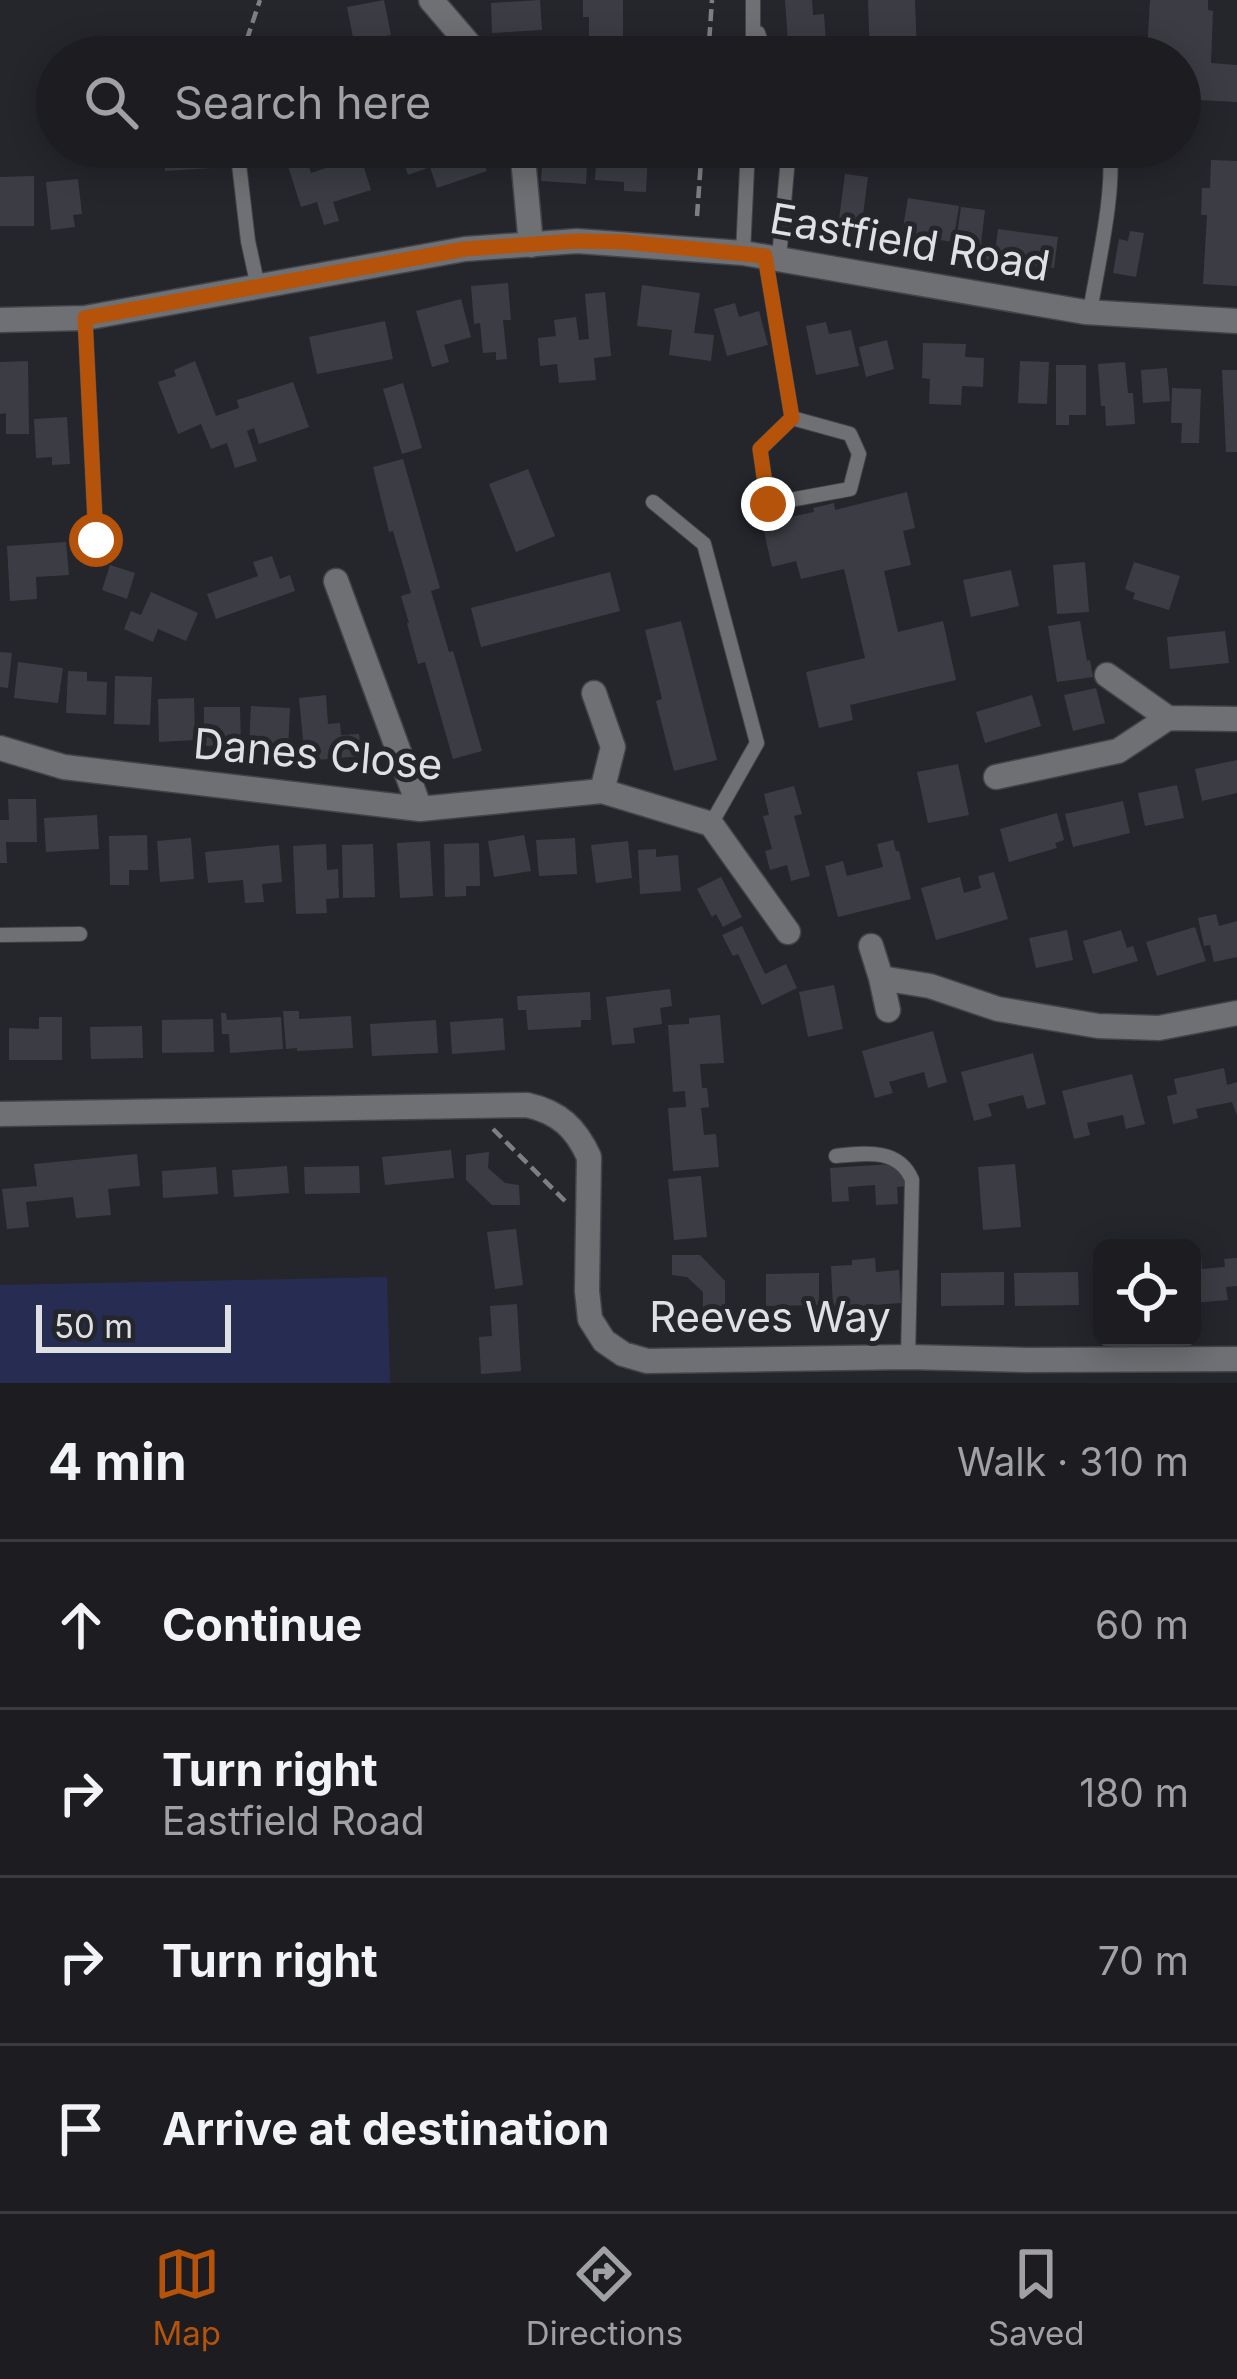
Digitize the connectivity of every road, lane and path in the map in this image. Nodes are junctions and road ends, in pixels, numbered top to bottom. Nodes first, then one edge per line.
1 (260, 0) edge
2 (431, 0) edge
3 (712, 0) edge
4 (753, 0) edge
5 (755, 22) junction
6 (248, 36) edge
7 (462, 36) edge
8 (709, 36) edge
9 (754, 36) edge
10 (759, 36) edge
11 (239, 168) edge
12 (525, 168) edge
13 (700, 168) edge
14 (751, 168) edge
15 (784, 168) edge
16 (1110, 168) edge
17 (697, 216) dead end
18 (531, 244) junction
19 (762, 256) junction
20 (259, 287) junction
21 (1090, 312) junction
22 (85, 318) junction
23 (0, 320) edge
24 (1237, 321) edge
25 (792, 418) junction
26 (652, 502) dead end
27 (96, 540) dead end
28 (336, 581) dead end
29 (1107, 675) dead end
30 (594, 693) dead end
31 (1168, 718) junction
32 (1237, 719) edge
33 (0, 748) edge
34 (997, 777) dead end
35 (602, 790) junction
36 (420, 809) junction
37 (711, 824) junction
38 (788, 932) dead end
39 (80, 934) dead end
40 (0, 935) edge
41 (871, 946) dead end
42 (881, 978) junction
43 (888, 1010) dead end
44 (1237, 1013) edge
45 (488, 1106) junction
46 (0, 1114) edge
47 (836, 1156) dead end
48 (588, 1203) junction
49 (908, 1357) junction
50 (1237, 1359) edge
51 (1028, 1372) edge

1 - 6 path
2 - 7 street
3 - 8 path
4 - 5 lane
5 - 9 lane
5 - 10 lane
11 - 20 lane
12 - 18 street
13 - 17 path
14 - 19 lane
15 - 19 lane
16 - 21 lane
18 - 19 street, Eastfield Road
18 - 20 street, Eastfield Road
19 - 21 street, Eastfield Road
19 - 25 lane
20 - 22 street, Eastfield Road
21 - 24 street, Eastfield Road
22 - 23 street, Eastfield Road
22 - 27 lane
25 - 25 lane
26 - 37 lane
28 - 36 street
29 - 31 street
30 - 35 street
31 - 32 street
31 - 34 street
33 - 36 street, Danes Close
35 - 36 street, Danes Close
35 - 37 street, Danes Close
37 - 38 street
39 - 40 lane
41 - 42 street
42 - 43 street
42 - 44 street
45 - 46 street, Reeves Way
45 - 48 path
45 - 48 street, Reeves Way
47 - 49 lane
48 - 49 street, Reeves Way
49 - 51 street, Reeves Way
50 - 51 street, Reeves Way

